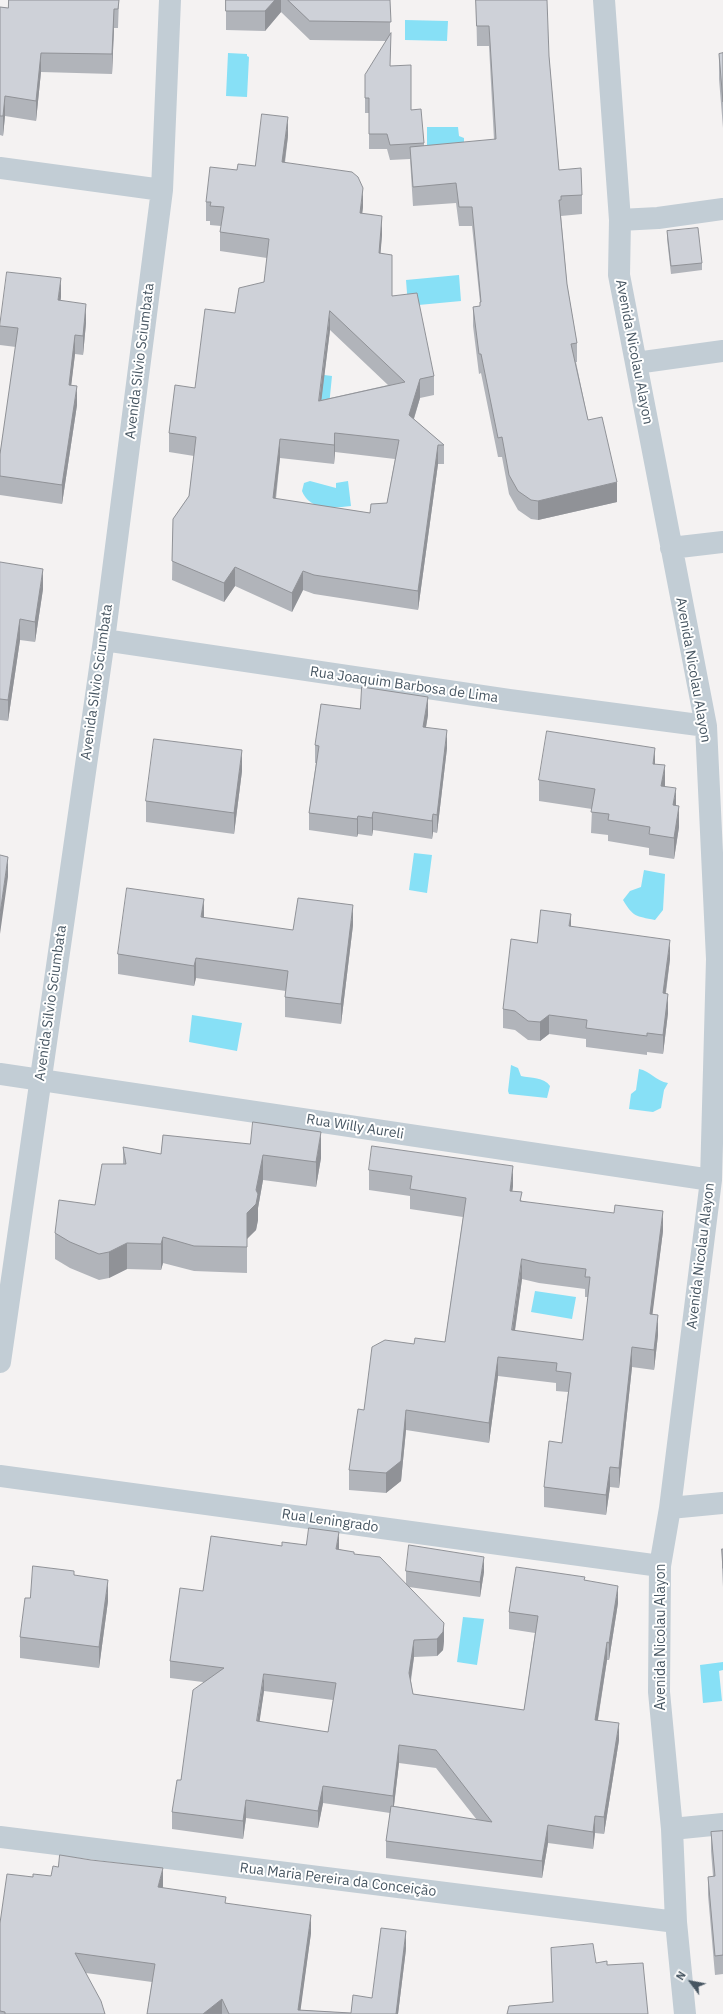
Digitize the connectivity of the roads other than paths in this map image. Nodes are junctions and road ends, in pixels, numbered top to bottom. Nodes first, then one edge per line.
1 (170, 0) edge
2 (604, 0) edge
3 (0, 168) edge
4 (162, 190) junction
5 (723, 209) edge
6 (620, 220) junction
7 (723, 351) edge
8 (636, 363) junction
9 (723, 542) edge
10 (671, 548) junction
11 (104, 640) junction
12 (706, 726) junction
13 (0, 1074) edge
14 (40, 1080) junction
15 (711, 1180) junction
16 (0, 1362) edge
17 (0, 1476) edge
18 (723, 1503) edge
19 (670, 1508) junction
20 (660, 1566) junction
21 (723, 1824) edge
22 (672, 1829) junction
23 (0, 1837) edge
24 (676, 1922) junction
25 (685, 2014) edge

1 - 4 street, Avenida Silvio Sciumbata
2 - 6 street, Avenida Nicolau Alayon
3 - 4 street
4 - 11 street, Avenida Silvio Sciumbata
5 - 6 street
6 - 8 street, Avenida Nicolau Alayon
7 - 8 street
8 - 10 street, Avenida Nicolau Alayon
9 - 10 street
10 - 12 street, Avenida Nicolau Alayon
11 - 12 street, Rua Joaquim Barbosa de Lima
11 - 14 street, Avenida Silvio Sciumbata
12 - 15 street, Avenida Nicolau Alayon
13 - 14 street, Rua Willy Aureli
14 - 15 street, Rua Willy Aureli
14 - 16 street, Avenida Silvio Sciumbata
15 - 19 street, Avenida Nicolau Alayon
17 - 20 street, Rua Leningrado
18 - 19 street
19 - 20 street, Avenida Nicolau Alayon
20 - 22 street, Avenida Nicolau Alayon
21 - 22 street
22 - 24 street, Avenida Nicolau Alayon
23 - 24 street, Rua Maria Pereira da Conceição
24 - 25 street, Avenida Nicolau Alayon

